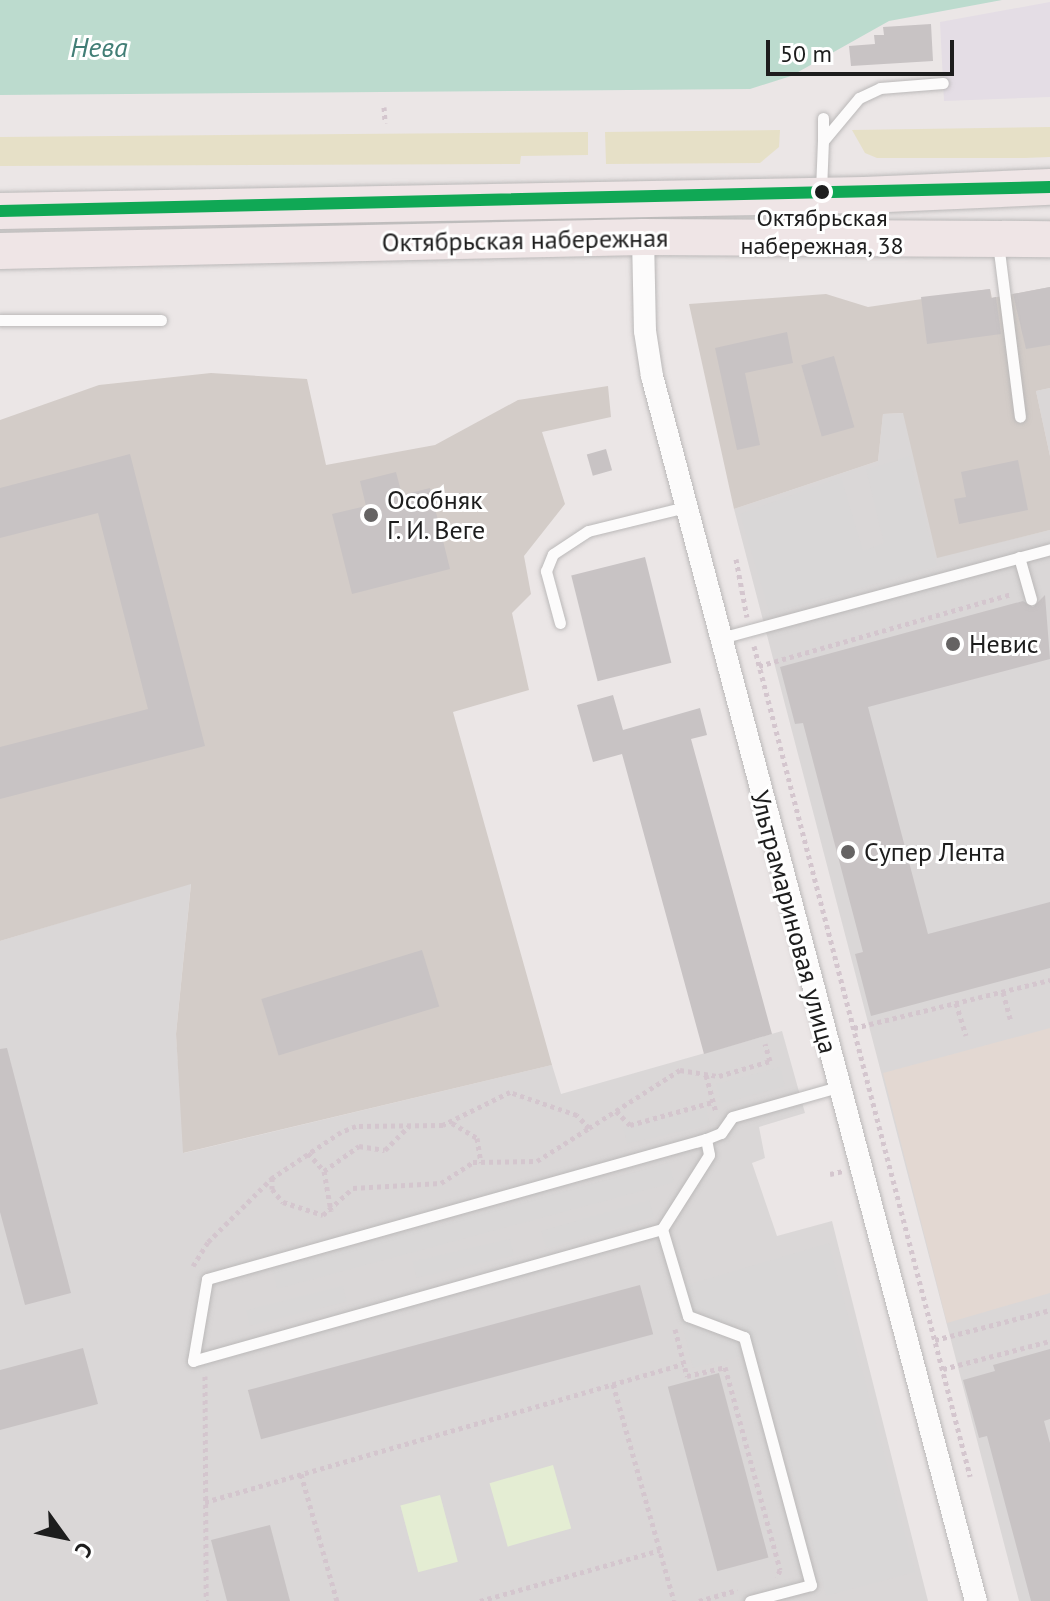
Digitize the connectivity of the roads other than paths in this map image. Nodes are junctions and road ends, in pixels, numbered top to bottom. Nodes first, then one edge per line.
1 (943, 83) dead end
2 (823, 118) dead end
3 (823, 141) junction
4 (1050, 187) edge
5 (821, 196) junction
6 (0, 211) edge
7 (643, 237) junction
8 (998, 237) junction
9 (1050, 239) edge
10 (0, 251) edge
11 (0, 320) edge
12 (161, 320) dead end
13 (1020, 417) dead end
14 (686, 507) junction
15 (1050, 549) edge
16 (1019, 557) junction
17 (1030, 594) road end
18 (560, 623) dead end
19 (721, 638) junction
20 (838, 1087) junction
21 (706, 1139) junction
22 (662, 1229) junction
23 (750, 1601) edge
24 (976, 1601) edge

1 - 3 lane
2 - 3 lane
3 - 5 lane
4 - 5 main road, Октябрьская набережная
5 - 6 main road, Октябрьская набережная
7 - 8 main road, Октябрьская набережная
7 - 10 main road, Октябрьская набережная
7 - 14 street, Ультрамариновая улица
8 - 9 main road, Октябрьская набережная
8 - 13 lane
11 - 12 lane
14 - 18 lane
14 - 19 street, Ультрамариновая улица
15 - 16 lane
16 - 17 lane
16 - 19 lane
19 - 20 street, Ультрамариновая улица
20 - 21 lane
20 - 24 street, Ультрамариновая улица
21 - 22 lane
21 - 22 lane
22 - 23 lane

